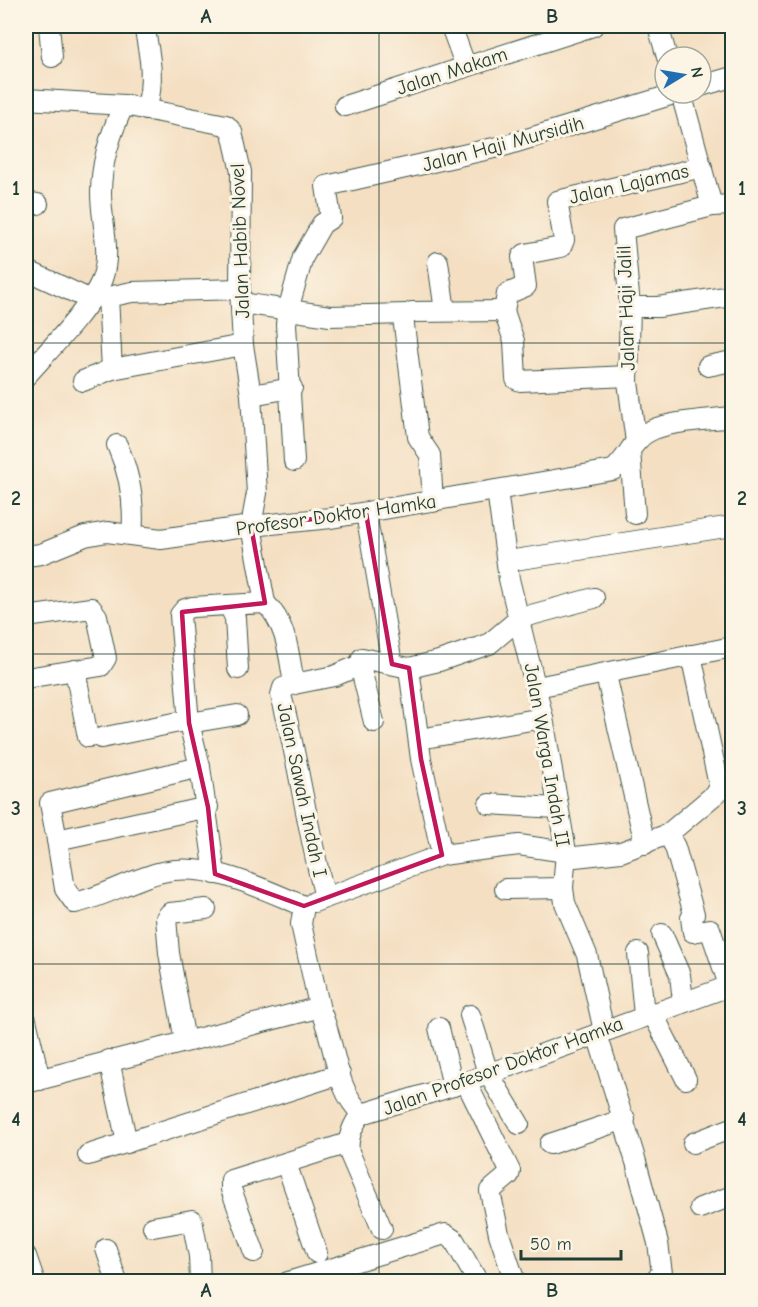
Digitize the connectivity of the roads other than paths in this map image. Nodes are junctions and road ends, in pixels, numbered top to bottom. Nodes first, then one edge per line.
1 (49, 26) edge
2 (144, 26) edge
3 (451, 26) edge
4 (593, 26) edge
5 (658, 26) edge
6 (574, 28) edge
7 (664, 45) edge
8 (52, 57) dead end
9 (466, 67) junction
10 (732, 77) edge
11 (713, 83) edge
12 (26, 99) edge
13 (653, 101) edge
14 (123, 105) junction
15 (683, 105) edge
16 (345, 106) dead end
17 (146, 110) junction
18 (702, 167) junction
19 (732, 205) edge
20 (712, 206) junction
21 (438, 262) dead end
22 (26, 270) edge
23 (240, 296) junction
24 (732, 296) edge
25 (91, 300) junction
26 (630, 307) junction
27 (288, 310) junction
28 (445, 311) junction
29 (504, 311) junction
30 (404, 316) junction
31 (243, 345) junction
32 (732, 362) edge
33 (708, 366) dead end
34 (112, 369) junction
35 (26, 376) edge
36 (628, 376) junction
37 (83, 381) dead end
38 (292, 388) junction
39 (251, 395) junction
40 (732, 417) edge
41 (117, 445) dead end
42 (633, 446) junction
43 (294, 461) dead end
44 (497, 490) junction
45 (433, 501) junction
46 (366, 513) junction
47 (635, 514) dead end
48 (251, 526) junction
49 (732, 526) edge
50 (132, 535) junction
51 (26, 556) edge
52 (508, 561) junction
53 (594, 598) dead end
54 (265, 603) junction
55 (230, 607) junction
56 (26, 617) edge
57 (520, 618) junction
58 (732, 647) edge
59 (691, 656) junction
60 (397, 660) junction
61 (360, 664) junction
62 (238, 669) dead end
63 (75, 670) junction
64 (606, 675) junction
65 (26, 678) edge
66 (294, 684) junction
67 (537, 687) junction
68 (237, 716) dead end
69 (543, 718) junction
70 (189, 722) junction
71 (374, 722) dead end
72 (419, 739) junction
73 (200, 767) junction
74 (726, 785) edge
75 (489, 804) dead end
76 (208, 807) junction
77 (557, 808) junction
78 (668, 834) junction
79 (57, 840) junction
80 (645, 844) junction
81 (442, 855) junction
82 (566, 855) junction
83 (215, 874) junction
84 (563, 888) junction
85 (505, 889) dead end
86 (325, 897) junction
87 (304, 906) junction
88 (207, 909) dead end
89 (662, 934) dead end
90 (638, 953) dead end
91 (732, 988) edge
92 (683, 1001) junction
93 (320, 1010) junction
94 (648, 1014) junction
95 (470, 1015) dead end
96 (26, 1020) edge
97 (439, 1028) dead end
98 (600, 1032) junction
99 (185, 1041) junction
100 (109, 1060) junction
101 (340, 1074) junction
102 (488, 1074) junction
103 (686, 1079) dead end
104 (33, 1082) edge
105 (459, 1084) junction
106 (362, 1114) junction
107 (625, 1119) junction
108 (519, 1124) dead end
109 (732, 1128) edge
110 (127, 1143) junction
111 (348, 1143) junction
112 (693, 1143) dead end
113 (550, 1144) dead end
114 (88, 1155) dead end
115 (286, 1163) junction
116 (732, 1196) edge
117 (700, 1208) dead end
118 (153, 1227) dead end
119 (382, 1229) dead end
120 (106, 1249) dead end
121 (254, 1252) dead end
122 (317, 1253) dead end
123 (26, 1256) edge
124 (35, 1281) edge
125 (117, 1281) edge
126 (201, 1281) edge
127 (288, 1281) edge
128 (478, 1281) edge
129 (515, 1281) edge
130 (654, 1281) edge

1 - 8 street
2 - 17 street
3 - 9 street
4 - 6 street, Jalan Makam
5 - 7 street
6 - 9 street, Jalan Makam
9 - 16 street, Jalan Makam
10 - 11 street
12 - 14 street, Jalan Habib Novel
13 - 27 street, Jalan Haji Mursidih
14 - 17 street, Jalan Habib Novel
14 - 25 street
15 - 18 street
17 - 23 street, Jalan Habib Novel
18 - 20 street
18 - 29 street, Jalan Lajamas
19 - 20 street
20 - 26 street, Jalan Haji Jalil
21 - 28 street
22 - 25 street
23 - 27 street
23 - 31 street, Jalan Habib Novel
23 - 34 street
24 - 26 street
25 - 35 street
26 - 36 street, Jalan Haji Jalil
27 - 30 street
27 - 38 street
28 - 29 street
28 - 30 street
29 - 36 street
30 - 45 street
31 - 34 street
31 - 39 street, Jalan Habib Novel
32 - 33 street
34 - 37 street
36 - 42 street, Jalan Haji Jalil
38 - 39 street
38 - 43 street
39 - 48 street, Jalan Habib Novel
40 - 42 street, Profesor Doktor Hamka
41 - 50 street
42 - 44 street, Profesor Doktor Hamka
42 - 47 street, Jalan Haji Jalil
44 - 45 street, Profesor Doktor Hamka
44 - 52 street, Jalan Warga Indah II
45 - 46 street, Profesor Doktor Hamka
46 - 48 street, Profesor Doktor Hamka
46 - 60 street
48 - 50 street, Profesor Doktor Hamka
48 - 54 street
49 - 52 street
50 - 51 street, Profesor Doktor Hamka
52 - 57 street, Jalan Warga Indah II
53 - 57 street
54 - 55 street
54 - 66 street, Jalan Sawah Indah I
55 - 62 street
55 - 70 street
56 - 63 street
57 - 60 street
57 - 67 street, Jalan Warga Indah II
58 - 59 street
59 - 64 street
59 - 74 street
60 - 61 street
60 - 72 street
61 - 66 street
61 - 71 street
63 - 65 street
63 - 70 street
64 - 67 street
64 - 80 street
66 - 86 street, Jalan Sawah Indah I
67 - 69 street, Jalan Warga Indah II
68 - 70 street
69 - 72 street
69 - 77 street, Jalan Warga Indah II
70 - 73 street
72 - 81 street
73 - 76 street
73 - 79 street
74 - 78 street
75 - 77 street
76 - 79 street
76 - 83 street
77 - 82 street, Jalan Warga Indah II
78 - 80 street
78 - 91 street
79 - 83 street
80 - 82 street
81 - 82 street
81 - 86 street
82 - 84 street, Jalan Warga Indah II
83 - 87 street
84 - 85 street
84 - 98 street, Jalan Warga Indah II
86 - 87 street, Jalan Sawah Indah I
87 - 93 street, Jalan Profesor Doktor Hamka
88 - 99 street
89 - 92 street
90 - 94 street
91 - 92 street, Jalan Profesor Doktor Hamka
92 - 94 street, Jalan Profesor Doktor Hamka
93 - 99 street
93 - 101 street, Jalan Profesor Doktor Hamka
94 - 98 street, Jalan Profesor Doktor Hamka
94 - 103 street
95 - 102 street
96 - 104 street
97 - 105 street
98 - 102 street, Jalan Profesor Doktor Hamka
98 - 107 street, Jalan Warga Indah II
99 - 100 street
100 - 104 street
100 - 110 street
101 - 106 street, Jalan Profesor Doktor Hamka
101 - 110 street
102 - 105 street, Jalan Profesor Doktor Hamka
102 - 108 street
105 - 106 street, Jalan Profesor Doktor Hamka
105 - 129 street
106 - 111 street
107 - 113 street
107 - 130 street, Jalan Warga Indah II
109 - 112 street
110 - 114 street
111 - 115 street
111 - 119 street
115 - 121 street
115 - 122 street
116 - 117 street
118 - 126 street
120 - 125 street
123 - 124 street
127 - 128 street

